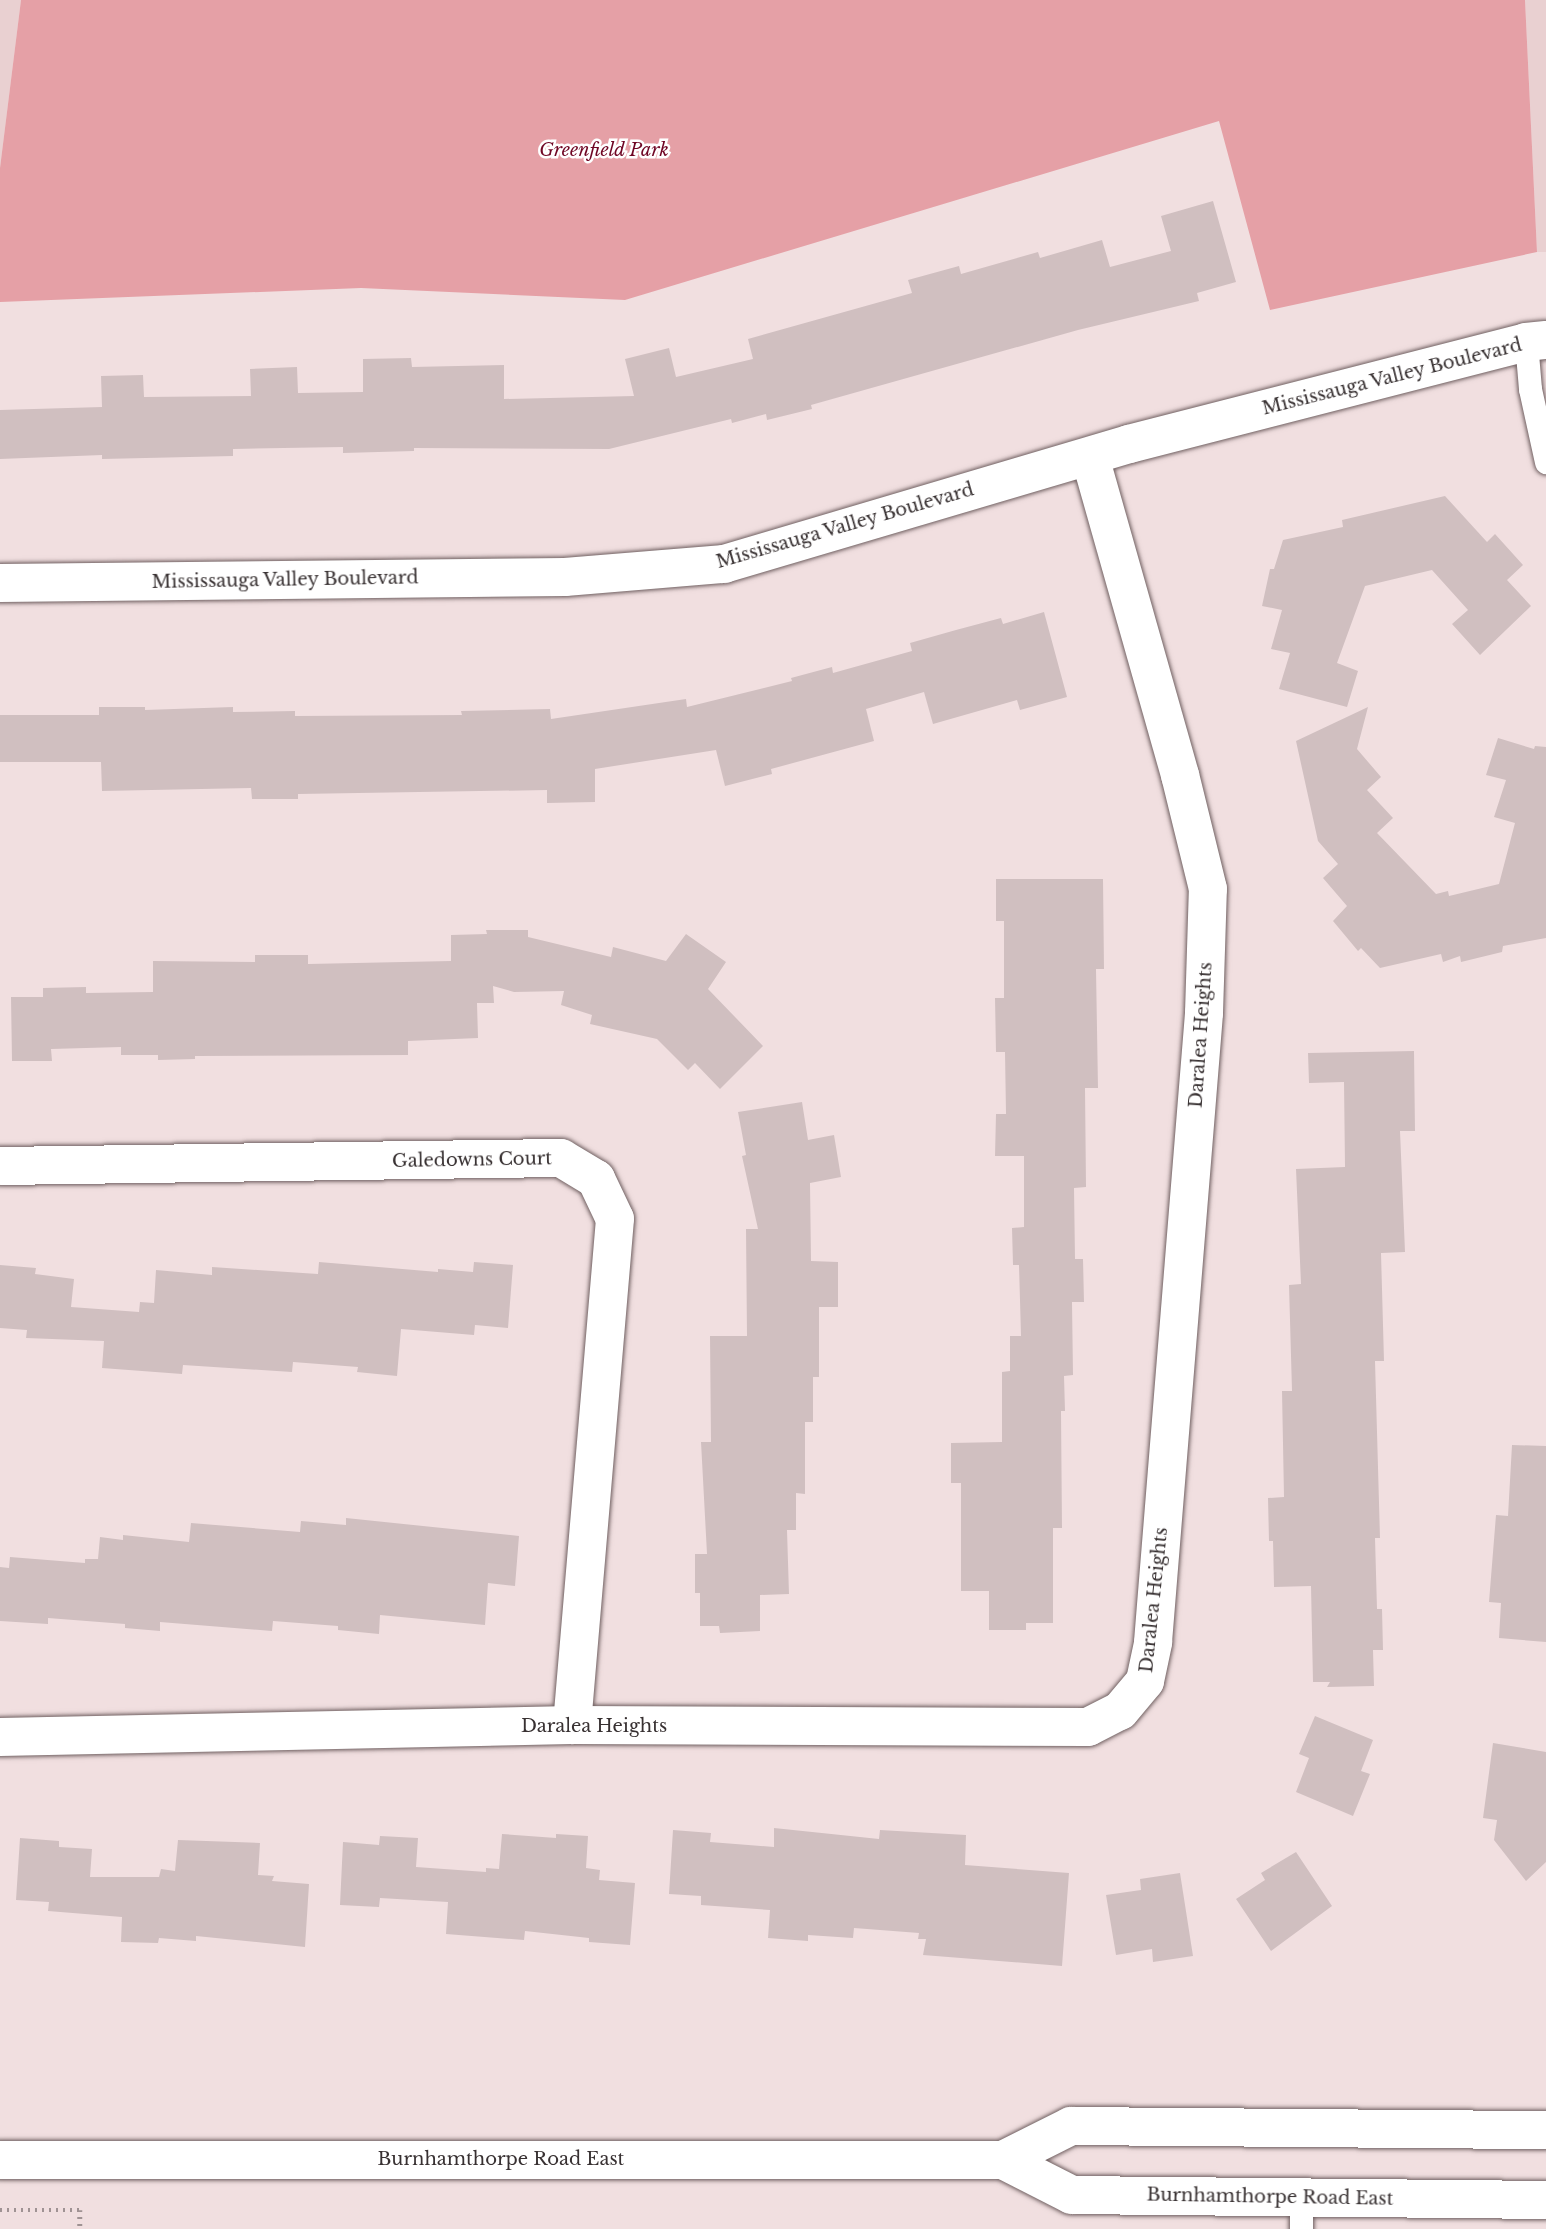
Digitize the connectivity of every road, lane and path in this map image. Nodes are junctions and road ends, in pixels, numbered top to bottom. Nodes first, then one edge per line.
1 (1536, 341) edge
2 (1090, 456) junction
3 (1546, 462) edge
4 (0, 583) edge
5 (0, 1166) edge
6 (572, 1725) junction
7 (0, 1737) edge
8 (1546, 2130) edge
9 (0, 2160) edge
10 (1003, 2160) junction
11 (1546, 2200) edge
12 (0, 2210) edge
13 (1301, 2213) edge
14 (80, 2229) edge

1 - 2 street, Mississauga Valley Boulevard
1 - 3 lane
2 - 4 street, Mississauga Valley Boulevard
2 - 6 street, Daralea Heights
5 - 6 street, Galedowns Court
6 - 7 street, Daralea Heights
8 - 10 street, Burnhamthorpe Road East
9 - 10 street, Burnhamthorpe Road East
10 - 13 street, Burnhamthorpe Road East
11 - 13 street, Burnhamthorpe Road East
12 - 14 path

